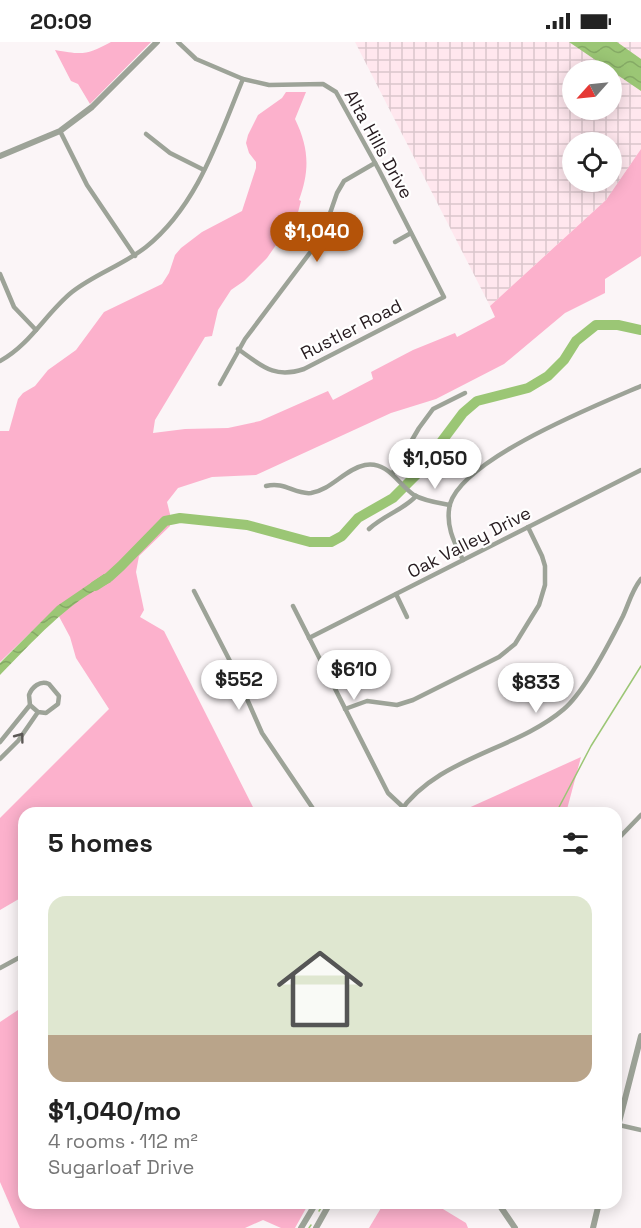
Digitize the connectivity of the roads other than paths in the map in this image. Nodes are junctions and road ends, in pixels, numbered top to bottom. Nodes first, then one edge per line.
1 (157, 42) edge
2 (178, 42) edge
3 (243, 79) junction
4 (60, 131) junction
5 (146, 134) dead end
6 (0, 156) edge
7 (375, 163) junction
8 (204, 170) junction
9 (411, 233) junction
10 (394, 242) dead end
11 (135, 256) junction
12 (0, 274) edge
13 (444, 297) joint
14 (36, 330) junction
15 (238, 349) junction
16 (0, 361) edge
17 (220, 384) dead end
18 (641, 386) edge
19 (465, 393) dead end
20 (641, 470) edge
21 (392, 474) junction
22 (266, 486) dead end
23 (414, 495) junction
24 (450, 505) junction
25 (528, 527) junction
26 (369, 529) dead end
27 (464, 560) junction
28 (641, 579) edge
29 (194, 591) dead end
30 (396, 594) junction
31 (293, 606) dead end
32 (407, 617) dead end
33 (309, 638) junction
34 (30, 705) junction
35 (345, 709) junction
36 (38, 712) junction
37 (0, 742) edge
38 (0, 759) edge
39 (312, 807) edge
40 (403, 807) joint
41 (641, 815) edge
42 (622, 835) edge
43 (18, 958) edge
44 (0, 968) edge
45 (641, 1036) edge
46 (622, 1113) edge
47 (622, 1126) edge
48 (641, 1130) edge
49 (312, 1209) edge
50 (327, 1209) edge
51 (502, 1209) edge
52 (598, 1209) edge
53 (301, 1228) edge
54 (316, 1228) edge
55 (515, 1228) edge
56 (593, 1228) edge

1 - 4 street
2 - 3 street, Alta Hills Drive
3 - 7 street, Alta Hills Drive
3 - 8 street
4 - 6 street
4 - 11 street
5 - 8 street
7 - 9 street, Alta Hills Drive
7 - 15 street
8 - 11 street
9 - 10 street
9 - 13 street, Alta Hills Drive
11 - 14 street
12 - 14 street
13 - 15 street, Rustler Road
14 - 16 street
15 - 17 street
18 - 24 street
19 - 21 street
20 - 25 street, Oak Valley Drive
21 - 22 street
21 - 23 street
23 - 24 street
23 - 26 street
24 - 27 street
25 - 27 street, Oak Valley Drive
25 - 35 street
27 - 30 street, Oak Valley Drive
28 - 40 street
29 - 39 street
30 - 32 street
30 - 33 street, Oak Valley Drive
31 - 33 street
33 - 35 street
34 - 36 street
34 - 36 street
34 - 37 street
35 - 40 street
38 -> 36 street
41 - 42 street
43 - 44 street
45 - 46 street
47 - 48 street
49 - 53 street
50 - 54 street
51 - 55 street
52 - 56 street

